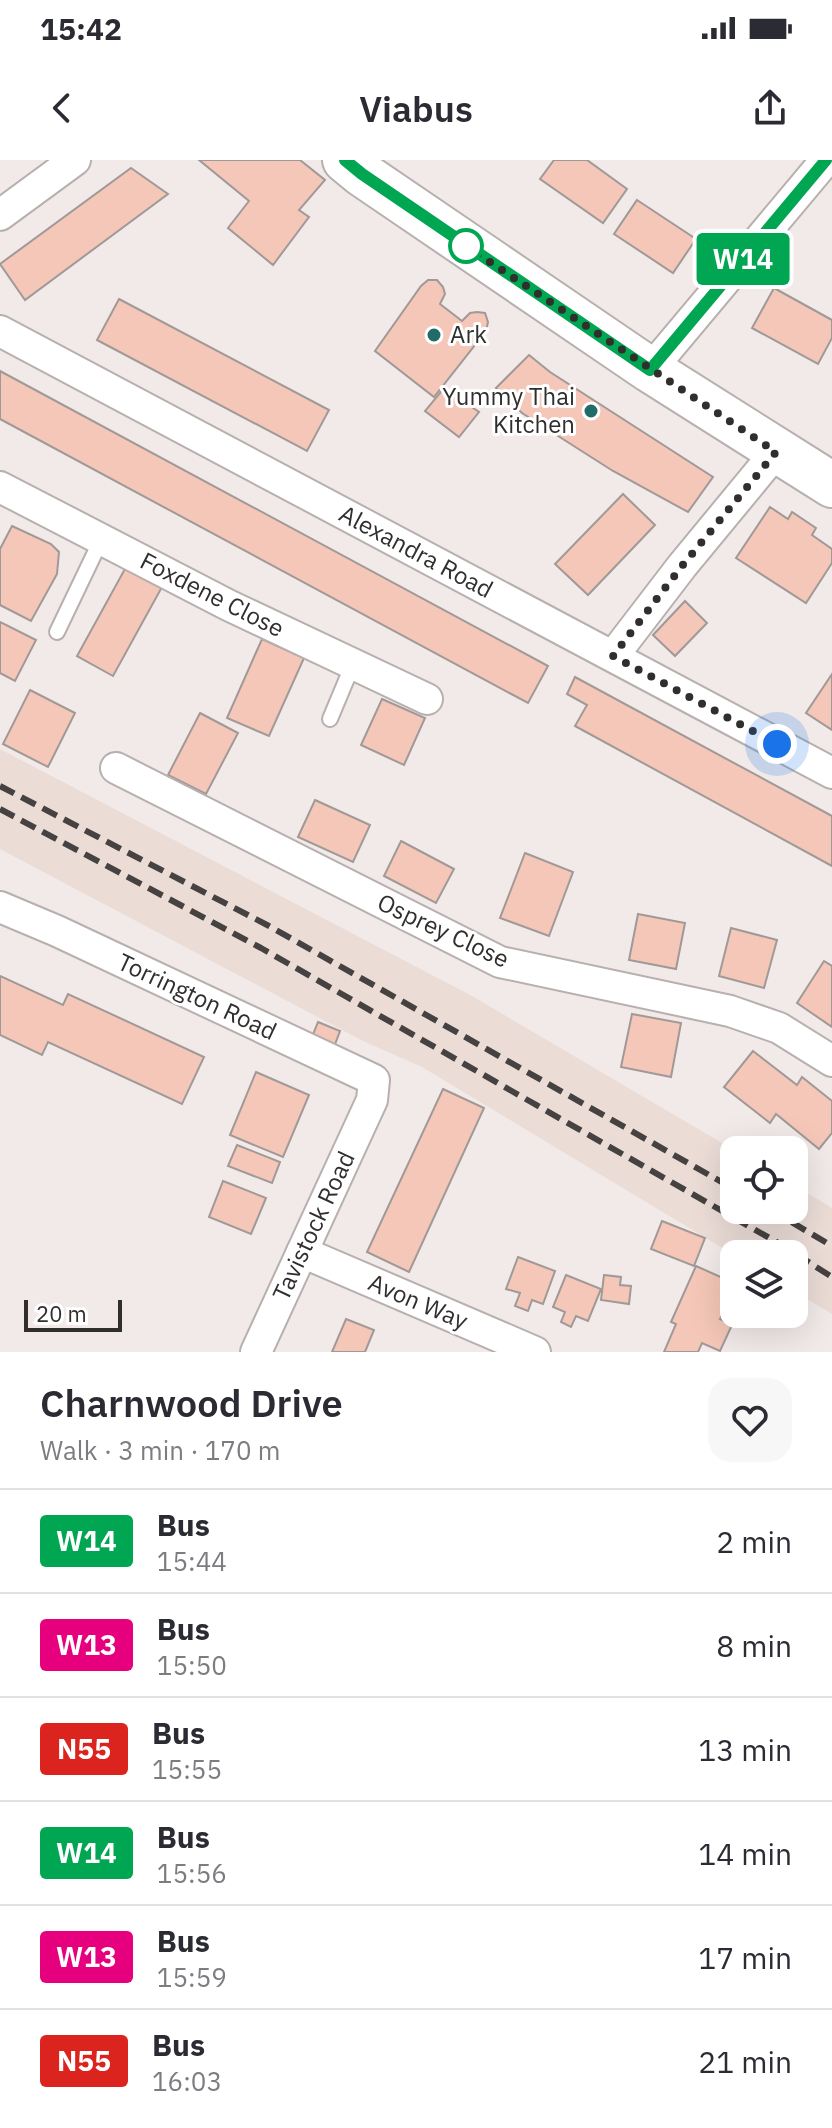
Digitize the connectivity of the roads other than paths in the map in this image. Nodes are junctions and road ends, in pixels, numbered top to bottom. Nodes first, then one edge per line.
1 (75, 160) edge
2 (345, 160) edge
3 (826, 160) edge
4 (0, 215) edge
5 (0, 331) edge
6 (650, 370) junction
7 (776, 452) junction
8 (832, 485) edge
9 (0, 487) edge
10 (101, 540) junction
11 (57, 632) dead end
12 (613, 656) junction
13 (353, 664) junction
14 (427, 699) dead end
15 (330, 719) dead end
16 (116, 768) dead end
17 (832, 773) edge
18 (0, 907) edge
19 (832, 1061) edge
20 (372, 1100) joint
21 (302, 1252) junction
22 (256, 1352) edge
23 (535, 1352) edge

1 - 4 street
2 - 6 main road
3 - 6 street
5 - 12 street, Alexandra Road
6 - 7 main road
7 - 8 main road
7 - 12 street
9 - 10 street, Foxdene Close
10 - 11 lane
10 - 13 street, Foxdene Close
12 - 17 street, Alexandra Road
13 - 14 street, Foxdene Close
13 - 15 lane
16 - 19 street, Osprey Close
18 - 20 street, Torrington Road
20 - 21 street, Tavistock Road
21 - 22 street, Tavistock Road
21 - 23 street, Avon Way

